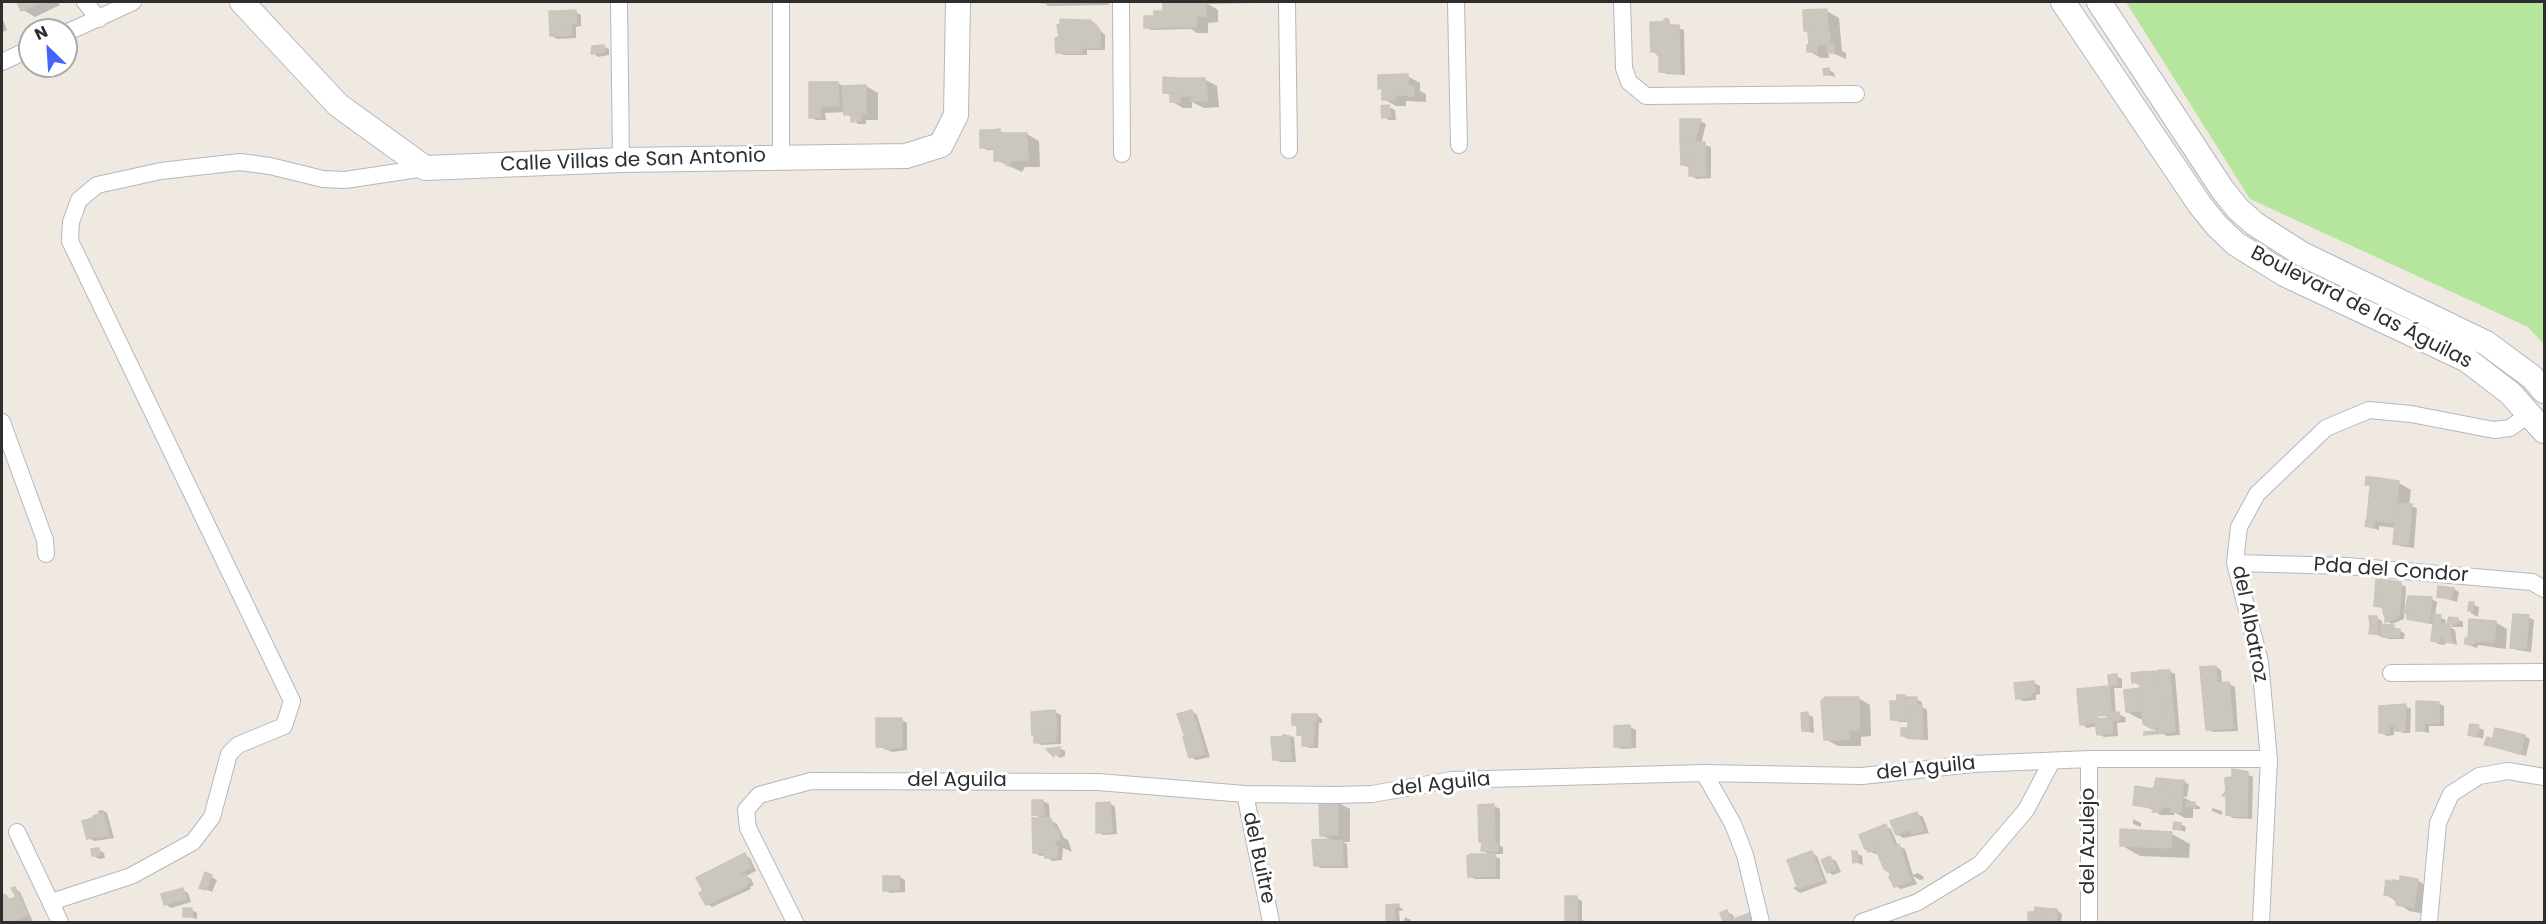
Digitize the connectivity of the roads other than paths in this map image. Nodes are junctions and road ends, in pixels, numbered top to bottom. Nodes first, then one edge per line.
1 (85, 2) edge
2 (133, 2) edge
3 (242, 2) edge
4 (619, 2) edge
5 (781, 2) edge
6 (958, 2) edge
7 (1121, 2) edge
8 (1287, 2) edge
9 (1456, 2) edge
10 (1622, 2) edge
11 (2063, 2) edge
12 (2099, 2) edge
13 (99, 19) junction
14 (78, 28) edge
15 (18, 55) edge
16 (2, 62) edge
17 (1856, 94) dead end
18 (1459, 145) dead end
19 (1289, 150) dead end
20 (1122, 154) dead end
21 (781, 157) junction
22 (621, 160) junction
23 (424, 168) junction
24 (2544, 391) edge
25 (2, 422) edge
26 (2537, 422) edge
27 (46, 554) dead end
28 (2235, 563) junction
29 (2544, 589) edge
30 (2544, 672) edge
31 (2391, 673) dead end
32 (2089, 759) junction
33 (2269, 759) junction
34 (2052, 761) junction
35 (1704, 773) junction
36 (2544, 777) edge
37 (1245, 794) junction
38 (17, 832) dead end
39 (51, 902) junction
40 (60, 922) edge
41 (795, 922) edge
42 (1271, 922) edge
43 (1761, 922) edge
44 (1862, 922) edge
45 (2089, 922) edge
46 (2261, 922) edge
47 (2429, 922) edge

1 - 13 street
2 - 13 street
3 - 23 main road
4 - 22 street
5 - 21 street
6 - 21 main road, Calle Villas de San Antonio
7 - 20 street
8 - 19 street
9 - 18 street
10 - 17 street
11 - 26 main road, Boulevard de las Águilas
12 - 24 main road, Boulevard de las Águilas
13 - 14 street
15 - 16 street
21 - 22 main road, Calle Villas de San Antonio
22 - 23 main road, Calle Villas de San Antonio
23 - 39 street
25 - 27 street
26 - 28 street, del Albatroz
28 - 29 street, Pda del Condor
28 - 33 street, del Albatroz
30 - 31 street
32 - 33 street, del Aguila
32 - 34 street, del Aguila
32 - 45 street, del Azulejo
33 - 46 street, del Albatroz
34 - 35 street, del Aguila
34 - 44 street
35 - 37 street, del Aguila
35 - 43 street
36 - 47 street
37 - 41 street, del Aguila
37 - 42 street, del Buitre
38 - 39 street
39 - 40 street

